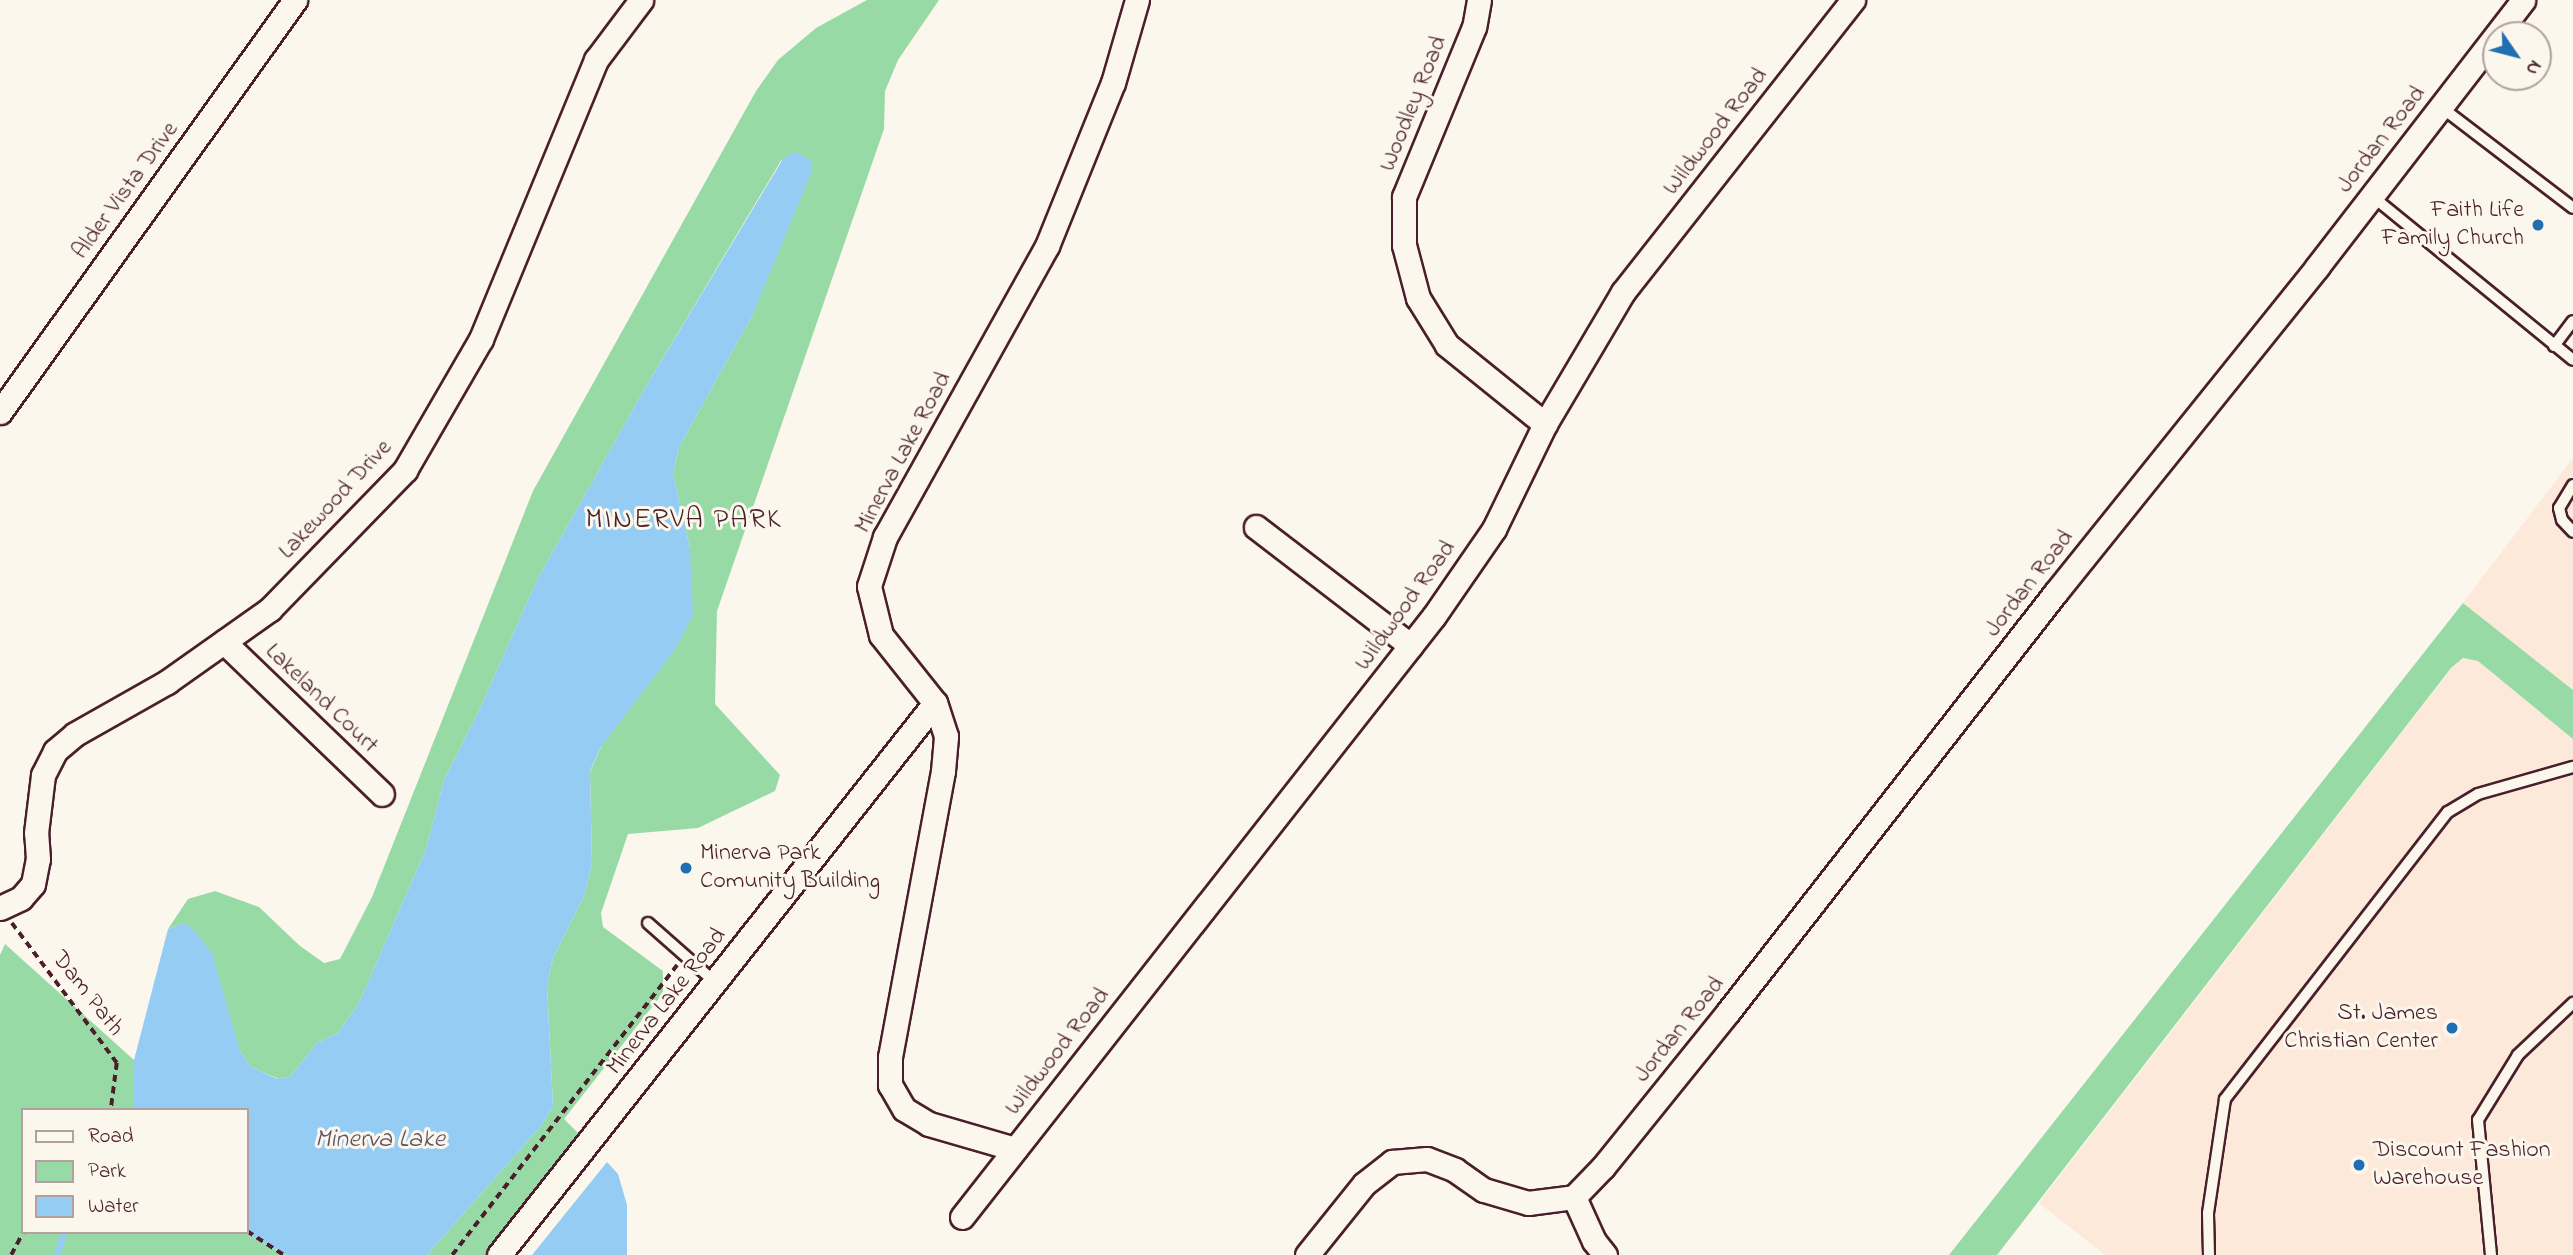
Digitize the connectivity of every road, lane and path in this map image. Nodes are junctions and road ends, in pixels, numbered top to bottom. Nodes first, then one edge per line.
1 (295, 0) edge
2 (641, 0) edge
3 (1137, 0) edge
4 (1479, 0) edge
5 (1853, 0) edge
6 (2523, 0) edge
7 (2441, 107) junction
8 (2372, 196) junction
9 (2573, 208) edge
10 (2573, 321) edge
11 (2551, 343) junction
12 (2573, 360) edge
13 (0, 412) edge
14 (1545, 425) junction
15 (2573, 485) edge
16 (1256, 527) dead end
17 (2573, 532) edge
18 (224, 642) junction
19 (1411, 646) junction
20 (935, 703) junction
21 (2573, 767) edge
22 (382, 794) dead end
23 (3, 908) edge
24 (648, 923) dead end
25 (684, 955) junction
26 (716, 983) junction
27 (2573, 1003) edge
28 (111, 1108) edge
29 (1015, 1149) junction
30 (1574, 1197) junction
31 (962, 1217) dead end
32 (248, 1232) edge
33 (22, 1234) edge
34 (11, 1255) edge
35 (284, 1255) edge
36 (452, 1255) edge
37 (499, 1255) edge
38 (1307, 1255) edge
39 (1605, 1255) edge
40 (2209, 1255) edge
41 (2491, 1255) edge

1 - 13 street, Alder Vista Drive
2 - 18 street, Lakewood Drive
3 - 20 street, Minerva Lake Road
4 - 14 street, Woodley Road
5 - 14 street, Wildwood Road
6 - 7 street, Jordan Road
7 - 8 street, Jordan Road
7 - 9 lane
8 - 11 lane
8 - 30 street, Jordan Road
10 - 11 lane
11 - 12 lane
14 - 19 street, Wildwood Road
15 - 17 lane
16 - 19 street
18 - 22 street, Lakeland Court
18 - 23 street, Lakewood Drive
19 - 29 street, Wildwood Road
20 - 26 street, Minerva Lake Road
20 - 29 street
21 - 40 lane
23 - 28 path, Dam Path
24 - 25 lane
25 - 26 lane
25 - 36 path
26 - 37 street, Minerva Lake Road
27 - 41 lane
29 - 31 street, Wildwood Road
30 - 38 street
30 - 39 street
32 - 35 path
33 - 34 path

